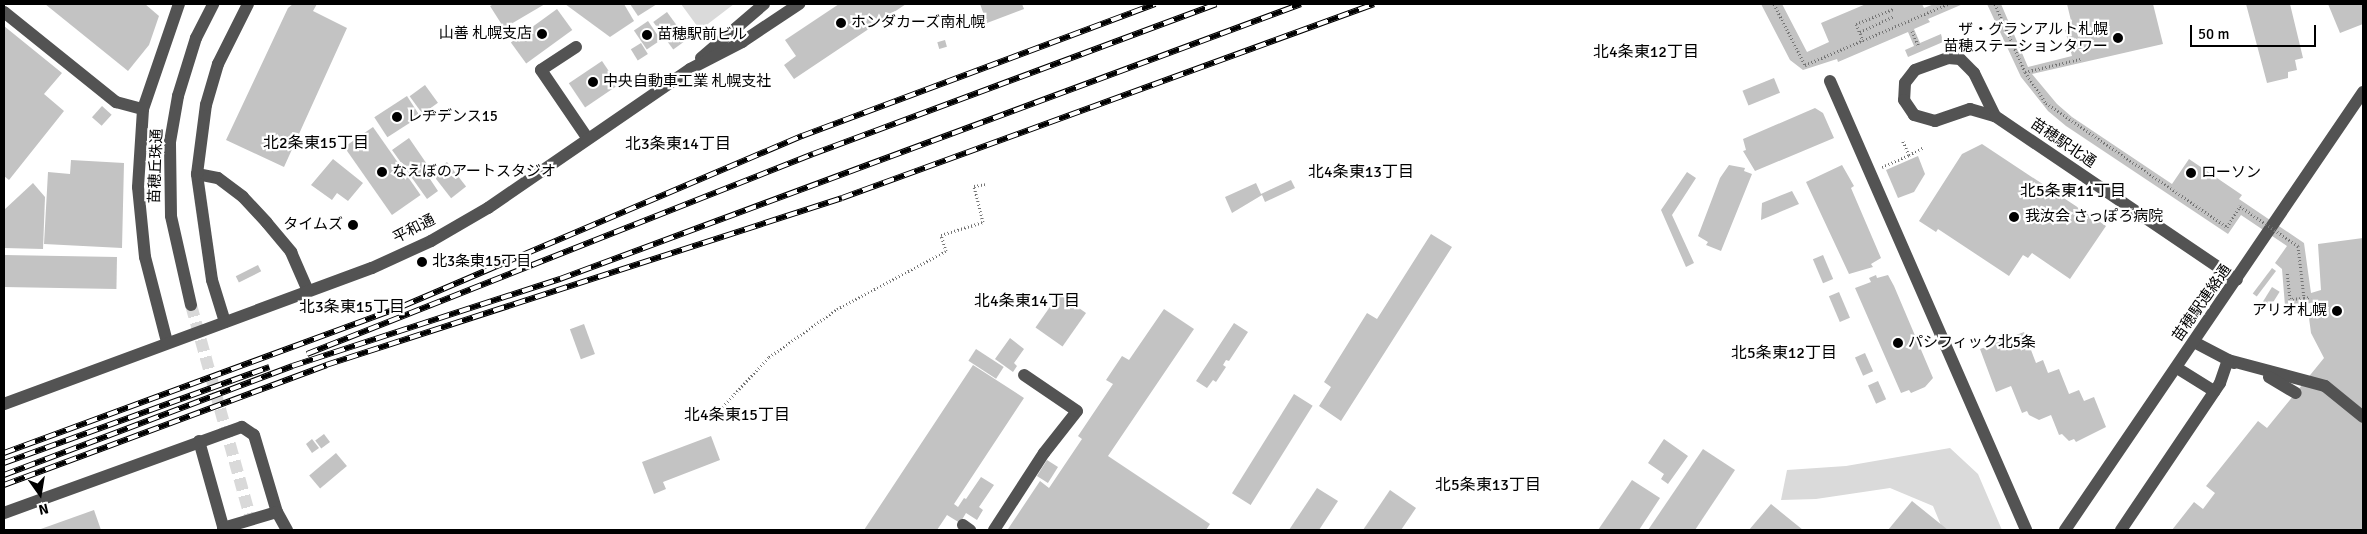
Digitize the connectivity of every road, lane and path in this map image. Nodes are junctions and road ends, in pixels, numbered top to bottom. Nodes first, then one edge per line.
1 (179, 4) edge
2 (213, 4) edge
3 (248, 4) edge
4 (764, 4) edge
5 (799, 4) edge
6 (1774, 4) edge
7 (1948, 4) edge
8 (1995, 4) edge
9 (1893, 9) dead end
10 (4, 12) edge
11 (1895, 16) dead end
12 (1912, 30) dead end
13 (1860, 32) junction
14 (1863, 41) junction
15 (576, 47) dead end
16 (1919, 47) dead end
17 (2080, 59) dead end
18 (690, 68) junction
19 (2025, 72) junction
20 (1830, 81) dead end
21 (2363, 92) edge
22 (143, 109) junction
23 (1995, 116) junction
24 (588, 139) junction
25 (1902, 139) dead end
26 (1924, 147) dead end
27 (1909, 155) junction
28 (1879, 169) dead end
29 (197, 174) junction
30 (986, 184) dead end
31 (2287, 272) dead end
32 (2237, 280) junction
33 (308, 291) junction
34 (2311, 297) dead end
35 (2304, 298) junction
36 (191, 305) tunnel mouth
37 (225, 322) junction
38 (167, 342) junction
39 (2194, 342) junction
40 (2228, 360) junction
41 (2177, 368) junction
42 (1024, 374) dead end
43 (2214, 391) junction
44 (2296, 393) dead end
45 (4, 404) edge
46 (713, 417) dead end
47 (2363, 417) edge
48 (198, 441) junction
49 (277, 512) junction
50 (4, 513) edge
51 (224, 529) edge
52 (287, 530) edge
53 (994, 530) edge
54 (2026, 530) edge
55 (2065, 530) edge
56 (2121, 530) edge

1 - 22 street
2 - 36 street, 苗穂丘珠通
3 - 29 street
4 - 18 street
5 - 18 street, 平和通
6 - 14 path
7 - 14 path
8 - 19 path
9 - 13 path
10 - 22 street
11 - 13 path
12 - 16 path
13 - 14 path
15 - 24 street
17 - 19 path
18 - 24 street, 平和通
19 - 35 path, bridge
20 - 54 street
21 - 32 street, 苗穂駅連絡通
22 - 38 street
23 - 23 street
23 - 32 street, 苗穂駅北通
24 - 33 street, 平和通
25 - 27 path
26 - 27 path
27 - 28 path
29 - 33 street
29 - 37 street
30 - 46 path
31 - 35 path, bridge
32 - 39 street, 苗穂駅連絡通
33 - 37 street, 平和通
34 - 35 path, bridge
37 - 38 street, 平和通
38 - 45 street, 平和通
39 - 40 street
39 - 41 street, 苗穂駅連絡通
40 - 43 street
40 - 44 street
40 - 47 street
41 - 43 street
41 - 55 street, 苗穂駅連絡通
42 - 53 street
43 - 56 street
48 - 49 street
48 - 50 street
48 - 51 street
49 - 51 street
49 - 52 street

